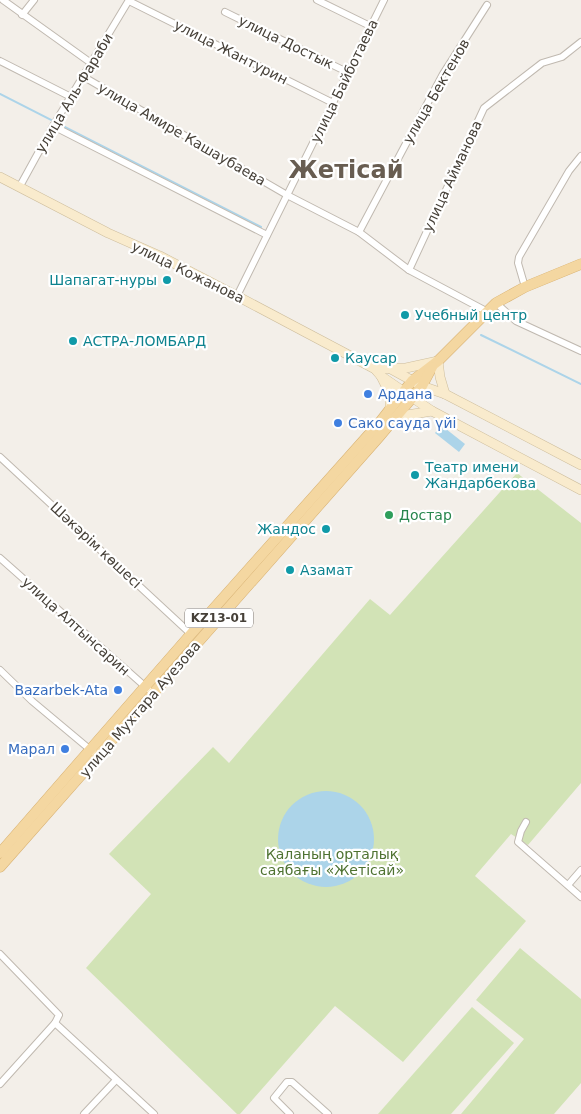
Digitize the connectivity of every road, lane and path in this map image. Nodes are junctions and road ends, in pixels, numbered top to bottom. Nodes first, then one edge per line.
1 (3, 0) edge
2 (34, 0) edge
3 (129, 0) edge
4 (317, 0) edge
5 (384, 0) edge
6 (487, 5) dead end
7 (225, 12) dead end
8 (22, 15) junction
9 (370, 26) junction
10 (581, 42) edge
11 (0, 61) edge
12 (91, 63) junction
13 (347, 72) junction
14 (84, 77) junction
15 (71, 97) junction
16 (333, 103) junction
17 (53, 126) junction
18 (581, 156) edge
19 (0, 177) edge
20 (20, 186) junction
21 (287, 195) junction
22 (359, 232) junction
23 (267, 235) junction
24 (581, 264) edge
25 (410, 270) junction
26 (525, 288) junction
27 (238, 296) junction
28 (496, 303) junction
29 (486, 311) junction
30 (581, 351) edge
31 (436, 363) junction
32 (391, 369) junction
33 (378, 372) junction
34 (412, 380) junction
35 (422, 386) junction
36 (403, 391) junction
37 (445, 394) junction
38 (412, 397) junction
39 (390, 409) junction
40 (432, 412) junction
41 (392, 421) junction
42 (0, 457) edge
43 (581, 465) edge
44 (581, 490) edge
45 (0, 558) edge
46 (191, 634) junction
47 (0, 670) edge
48 (149, 690) junction
49 (95, 753) junction
50 (526, 822) dead end
51 (0, 853) edge
52 (0, 867) edge
53 (581, 870) edge
54 (568, 885) junction
55 (581, 896) edge
56 (1, 958) edge
57 (55, 1023) junction
58 (116, 1080) junction
59 (0, 1084) edge
60 (84, 1114) edge
61 (154, 1114) edge
62 (290, 1114) edge
63 (328, 1114) edge

1 - 8 street
2 - 8 street
3 - 12 street, улица Аль-Фараби
3 - 16 street, улица Жантурин
4 - 9 street
5 - 9 street, улица Байботаева
6 - 22 street, улица Бектенов
7 - 13 street, улица Достык
8 - 12 street
9 - 13 street, улица Байботаева
10 - 25 street, улица Айманова
11 - 15 street
12 - 14 street, улица Аль-Фараби
13 - 16 street, улица Байботаева
14 - 15 street, улица Аль-Фараби
14 - 21 street, улица Амире Кашаубаева
15 - 17 street, улица Аль-Фараби
16 - 21 street, улица Байботаева
17 - 20 street, улица Аль-Фараби
17 - 23 street
18 - 26 street
19 - 20 main road, улица Кожанова
20 - 27 main road, улица Кожанова
21 - 22 street, улица Амире Кашаубаева
21 - 23 street, улица Байботаева
22 - 25 street, улица Амире Кашаубаева
23 - 27 street, улица Байботаева
24 - 26 main road, улица Мухтара Ауезова / KZ13-01
25 - 29 street, улица Амире Кашаубаева
26 - 28 main road, улица Мухтара Ауезова / KZ13-01
27 - 33 main road, улица Кожанова
28 - 29 main road, улица Мухтара Ауезова / KZ13-01
28 - 30 street
29 - 31 main road, улица Мухтара Ауезова / KZ13-01
31 - 32 main road
31 - 34 main road, улица Мухтара Ауезова / KZ13-01
31 - 35 main road, улица Мухтара Ауезова / KZ13-01
31 - 37 main road
32 - 33 main road, улица Кожанова
32 - 34 main road, улица Кожанова
33 - 36 main road, улица Кожанова
33 - 39 main road
34 - 35 main road, улица Кожанова
34 - 36 main road, улица Мухтара Ауезова / KZ13-01
35 - 37 main road, улица Кожанова
35 - 38 main road, улица Мухтара Ауезова / KZ13-01
36 - 38 main road, улица Кожанова
36 - 39 main road, улица Мухтара Ауезова / KZ13-01
37 - 43 main road, улица Кожанова
38 - 40 main road, улица Кожанова
38 - 41 main road, улица Мухтара Ауезова / KZ13-01
39 - 46 main road, улица Мухтара Ауезова / KZ13-01
40 - 41 main road
40 - 44 main road, улица Кожанова
41 - 48 main road, улица Мухтара Ауезова / KZ13-01
42 - 46 street, Шәкәрім көшесі
45 - 48 street, улица Алтынсарин
46 - 48 main road, улица Мухтара Ауезова / KZ13-01
47 - 49 street
48 - 49 main road, улица Мухтара Ауезова / KZ13-01
49 - 51 main road, улица Мухтара Ауезова / KZ13-01
49 - 52 main road, улица Мухтара Ауезова / KZ13-01
50 - 54 street
53 - 54 street
54 - 55 street
56 - 57 street
57 - 58 street
57 - 59 street
58 - 60 street
58 - 61 street
62 - 63 street

